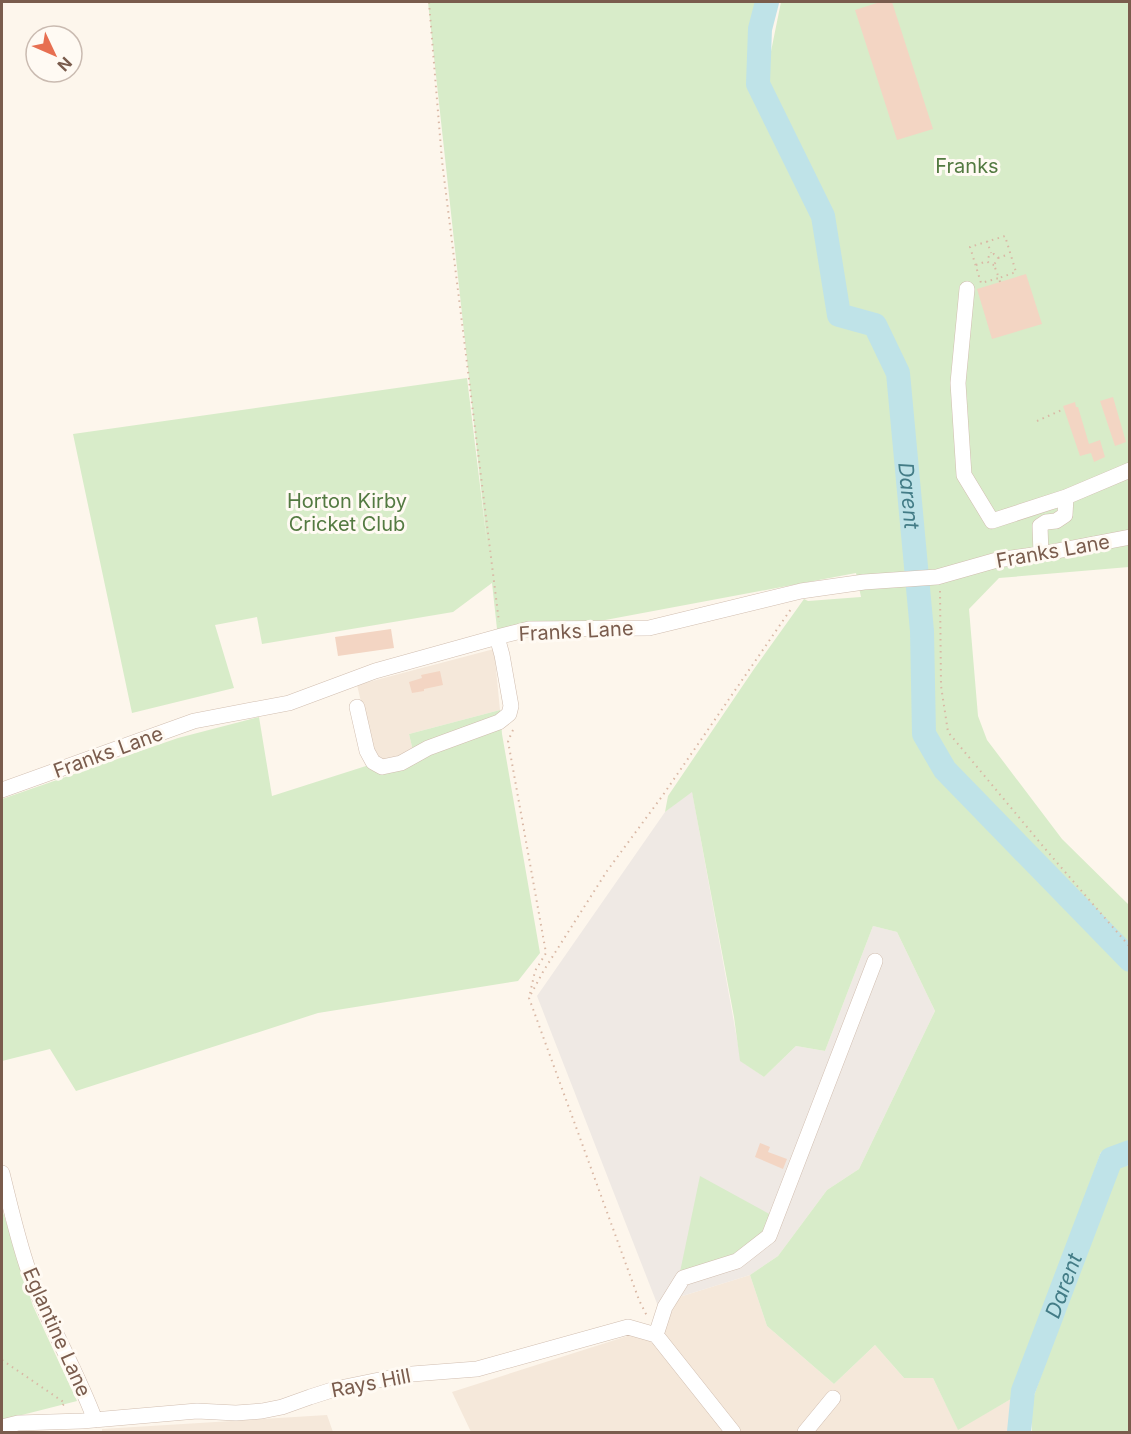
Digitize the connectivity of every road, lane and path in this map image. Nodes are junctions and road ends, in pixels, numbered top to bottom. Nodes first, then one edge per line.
1 (429, 2) edge
2 (987, 241) junction
3 (991, 254) junction
4 (1010, 254) junction
5 (998, 258) junction
6 (987, 261) junction
7 (976, 265) junction
8 (994, 265) junction
9 (999, 278) junction
10 (1000, 282) dead end
11 (967, 289) dead end
12 (1064, 409) dead end
13 (1037, 420) dead end
14 (1130, 470) edge
15 (1066, 497) junction
16 (1130, 537) edge
17 (1041, 554) junction
18 (937, 577) junction
19 (801, 591) junction
20 (499, 636) junction
21 (357, 707) dead end
22 (516, 722) dead end
23 (2, 790) edge
24 (1130, 947) edge
25 (875, 961) dead end
26 (529, 998) junction
27 (2, 1173) edge
28 (656, 1335) junction
29 (2, 1360) edge
30 (832, 1398) dead end
31 (65, 1403) dead end
32 (86, 1425) edge
33 (2, 1427) edge
34 (733, 1432) edge
35 (805, 1432) edge

1 - 20 path
2 - 3 path
2 - 4 path
2 - 7 path
3 - 5 path
3 - 6 path
4 - 5 path
4 - 9 path
5 - 8 path
6 - 7 path
6 - 8 path
7 - 9 path
8 - 9 path
9 - 10 path
11 - 15 street
12 - 13 path
14 - 15 street
15 - 17 street
16 - 17 street, Franks Lane
17 - 18 street, Franks Lane
18 - 19 street, Franks Lane
18 - 24 path
19 - 20 street, Franks Lane
19 - 26 path
20 - 21 street
20 - 23 street, Franks Lane
22 - 26 path
25 - 28 street
26 - 28 path
27 - 32 street, Eglantine Lane
28 - 32 street, Rays Hill
28 - 34 street
29 - 31 path
30 - 35 street
32 - 33 street, Rays Hill

